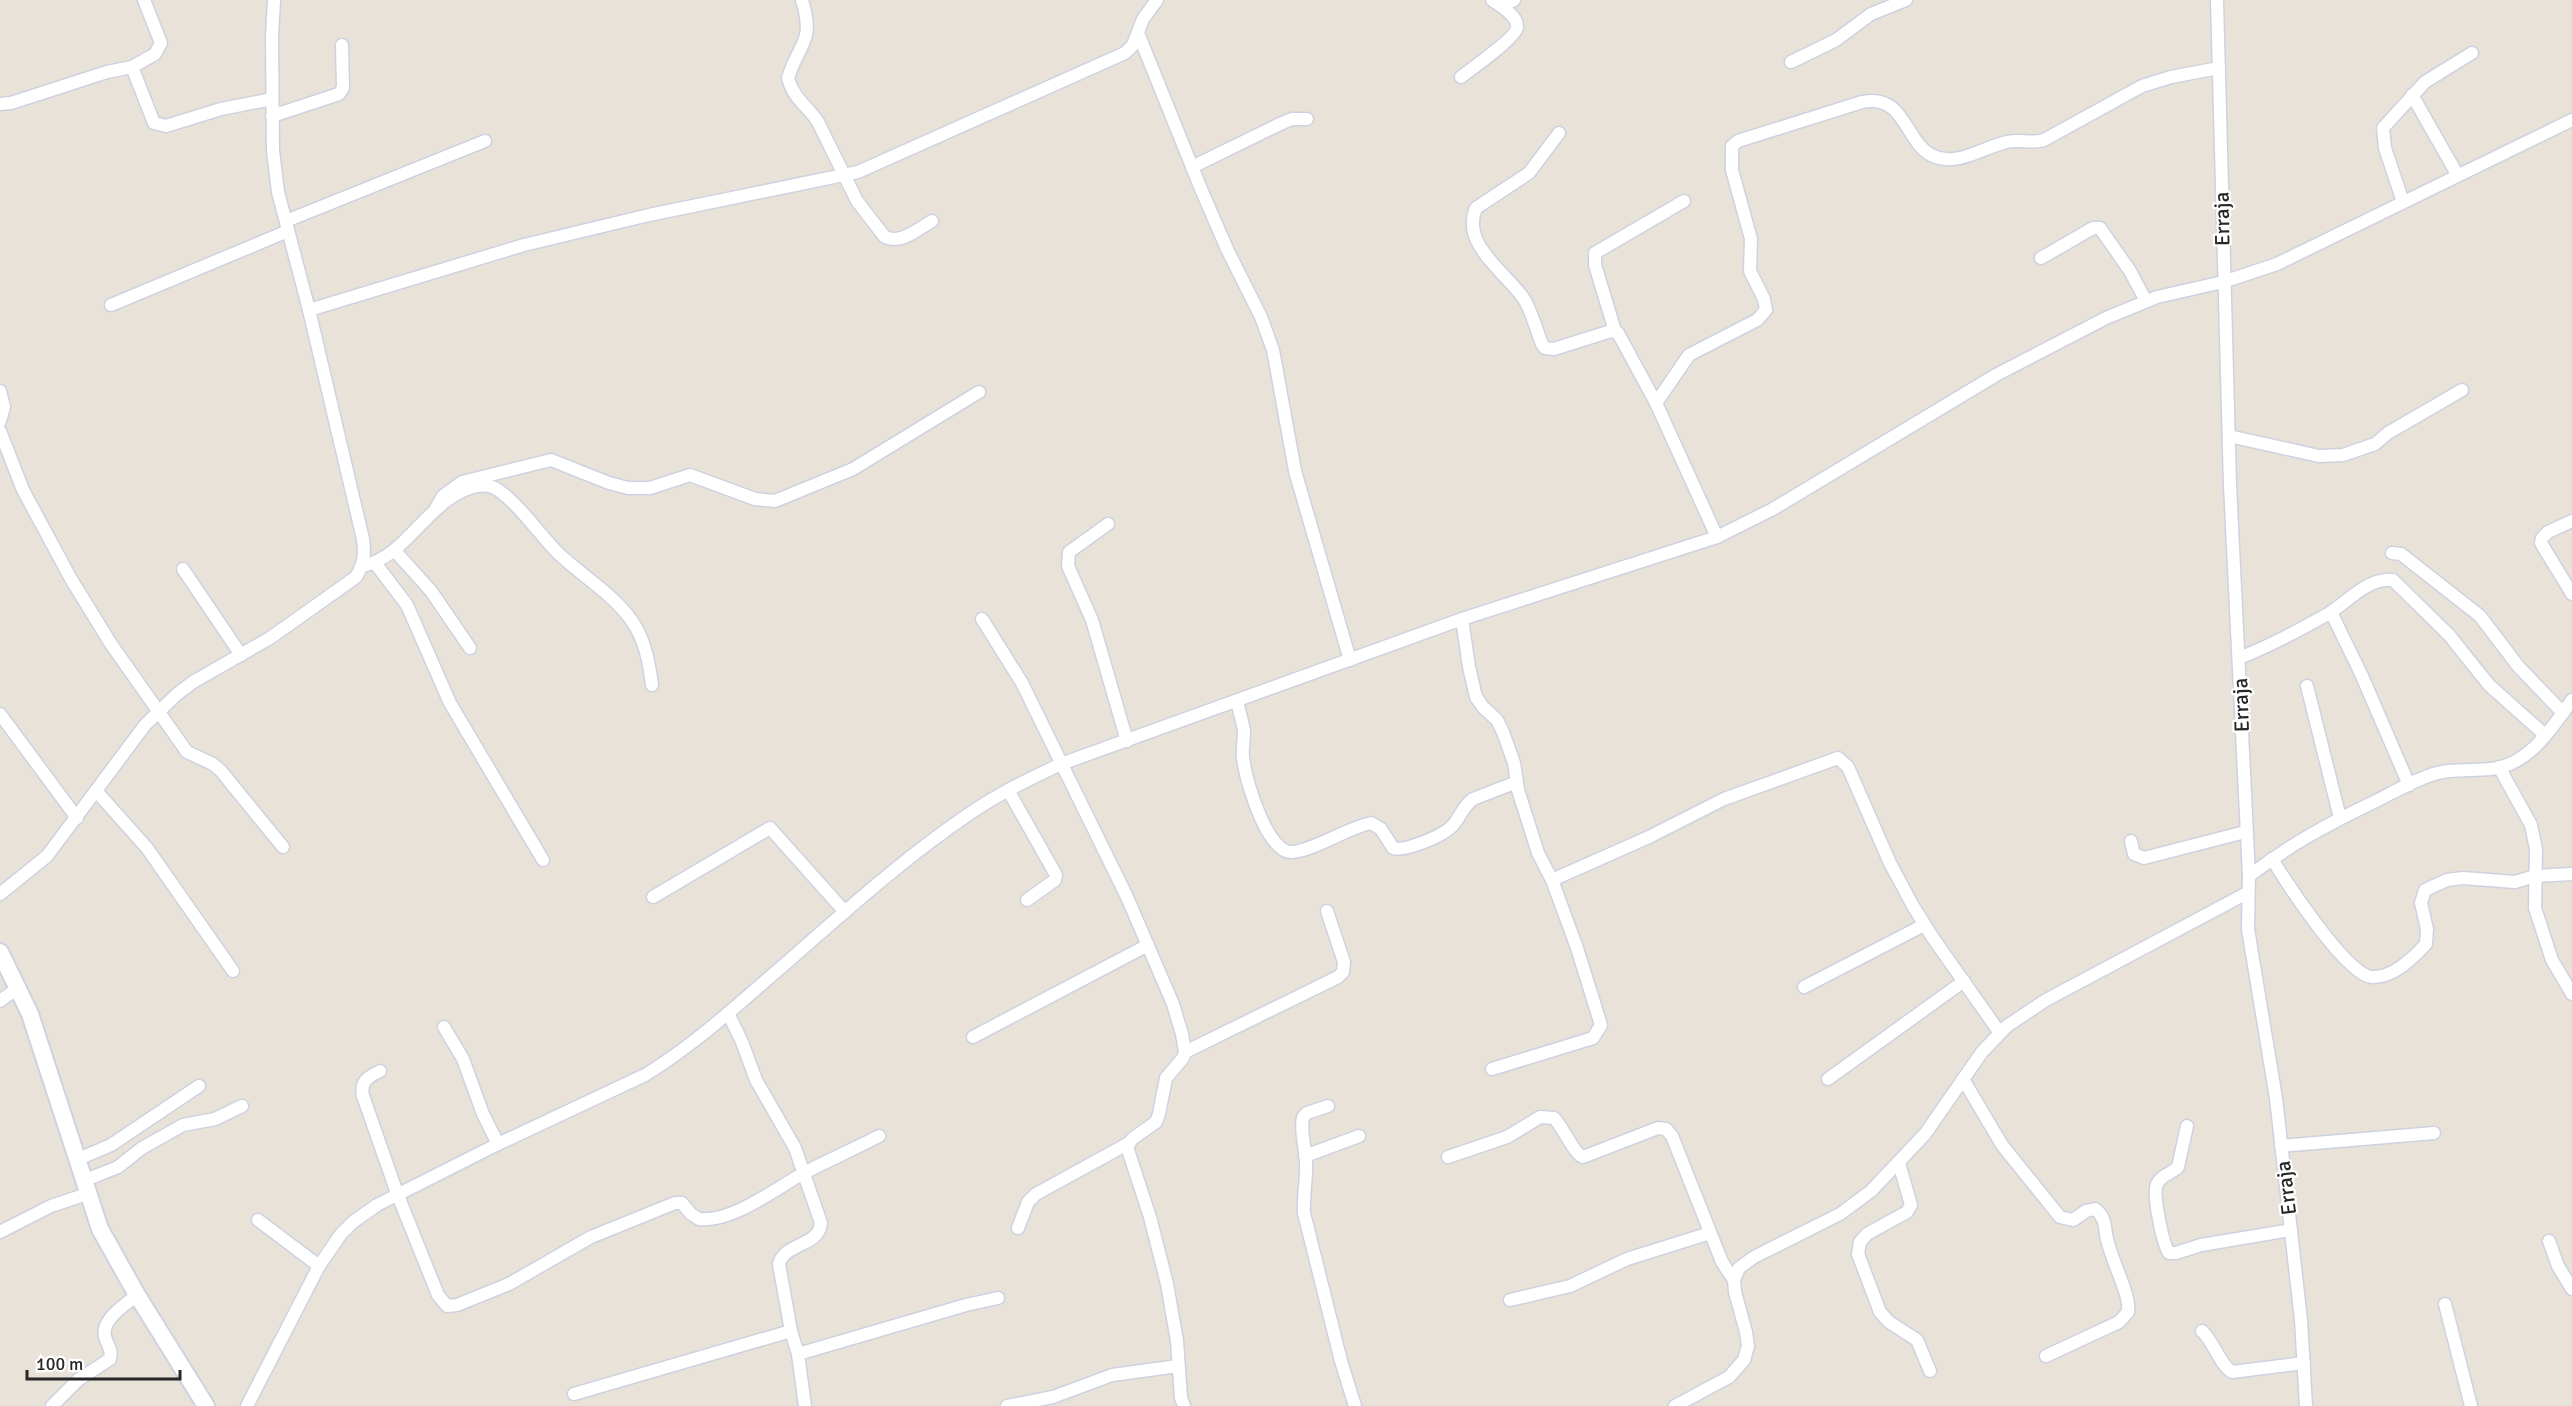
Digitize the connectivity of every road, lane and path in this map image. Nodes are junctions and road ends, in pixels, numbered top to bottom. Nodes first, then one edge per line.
1 (144, 0) edge
2 (274, 0) edge
3 (802, 0) edge
4 (1157, 0) edge
5 (1514, 0) edge
6 (1906, 0) edge
7 (2217, 0) edge
8 (1497, 3) edge
9 (1138, 33) junction
10 (342, 45) dead end
11 (2472, 53) dead end
12 (1791, 62) dead end
13 (132, 67) junction
14 (2219, 68) junction
15 (1461, 76) dead end
16 (2412, 95) junction
17 (272, 99) junction
18 (0, 104) edge
19 (272, 116) junction
20 (1307, 119) dead end
21 (2572, 120) edge
22 (1559, 133) dead end
23 (485, 141) dead end
24 (1192, 167) junction
25 (2457, 174) junction
26 (843, 176) junction
27 (1684, 201) dead end
28 (2403, 202) junction
29 (932, 221) dead end
30 (287, 226) junction
31 (2041, 258) dead end
32 (2223, 282) junction
33 (2146, 301) junction
34 (111, 305) dead end
35 (309, 310) junction
36 (1615, 331) junction
37 (2462, 390) dead end
38 (0, 391) edge
39 (979, 392) dead end
40 (1656, 404) junction
41 (0, 421) edge
42 (0, 431) edge
43 (2229, 436) junction
44 (435, 510) junction
45 (2572, 521) edge
46 (1108, 524) dead end
47 (1717, 537) junction
48 (395, 551) junction
49 (2392, 553) dead end
50 (369, 565) junction
51 (183, 569) dead end
52 (2572, 594) edge
53 (2331, 612) junction
54 (982, 619) dead end
55 (1461, 619) junction
56 (470, 648) dead end
57 (241, 655) junction
58 (2239, 658) junction
59 (1350, 660) junction
60 (652, 685) dead end
61 (2307, 686) dead end
62 (2572, 700) edge
63 (1237, 701) junction
64 (159, 710) junction
65 (2563, 713) junction
66 (0, 714) edge
67 (2545, 735) junction
68 (1127, 741) junction
69 (1061, 764) junction
70 (2499, 767) junction
71 (1517, 782) junction
72 (2409, 785) junction
73 (1008, 790) junction
74 (98, 792) junction
75 (77, 818) junction
76 (2340, 818) junction
77 (2245, 831) junction
78 (2131, 841) dead end
79 (284, 847) dead end
80 (2272, 859) junction
81 (543, 860) dead end
82 (2572, 874) edge
83 (2248, 876) junction
84 (2535, 876) junction
85 (1552, 880) junction
86 (2247, 893) junction
87 (0, 894) edge
88 (654, 897) dead end
89 (1027, 900) dead end
90 (1327, 910) dead end
91 (844, 912) junction
92 (1924, 925) junction
93 (1148, 945) junction
94 (0, 952) edge
95 (234, 971) dead end
96 (1964, 981) junction
97 (19, 987) junction
98 (1804, 987) dead end
99 (2572, 994) edge
100 (0, 1001) edge
101 (728, 1013) junction
102 (444, 1027) dead end
103 (2000, 1033) junction
104 (973, 1037) dead end
105 (1185, 1052) junction
106 (1492, 1069) dead end
107 (380, 1071) dead end
108 (1828, 1079) dead end
109 (1963, 1079) junction
110 (199, 1086) dead end
111 (242, 1106) dead end
112 (1328, 1106) dead end
113 (2187, 1126) dead end
114 (2434, 1133) dead end
115 (879, 1136) dead end
116 (1359, 1136) dead end
117 (1129, 1143) junction
118 (498, 1144) junction
119 (2281, 1146) junction
120 (1305, 1156) junction
121 (1448, 1157) dead end
122 (76, 1160) junction
123 (1899, 1163) junction
124 (804, 1173) junction
125 (85, 1188) junction
126 (398, 1194) junction
127 (258, 1220) dead end
128 (1018, 1228) dead end
129 (2291, 1230) junction
130 (0, 1232) edge
131 (1710, 1233) junction
132 (2549, 1241) dead end
133 (319, 1266) junction
134 (1734, 1280) junction
135 (2572, 1289) edge
136 (137, 1295) junction
137 (998, 1298) dead end
138 (1510, 1300) dead end
139 (2445, 1304) dead end
140 (791, 1331) junction
141 (2202, 1331) dead end
142 (798, 1354) junction
143 (2046, 1356) dead end
144 (2304, 1363) junction
145 (1178, 1366) junction
146 (1930, 1371) dead end
147 (574, 1394) dead end
148 (52, 1406) edge
149 (206, 1406) edge
150 (247, 1406) edge
151 (805, 1406) edge
152 (1007, 1406) edge
153 (1184, 1406) edge
154 (1355, 1406) edge
155 (1675, 1406) edge
156 (2306, 1406) edge
157 (2471, 1406) edge

1 - 13 street
2 - 17 street
3 - 26 street
4 - 9 street
5 - 8 street
6 - 12 street
7 - 14 street, Erraja
8 - 15 street
9 - 24 street
9 - 26 street
10 - 19 street
11 - 16 street
13 - 17 street
13 - 18 street
14 - 32 street, Erraja
14 - 40 street
16 - 25 street
16 - 28 street
17 - 19 street
19 - 30 street
20 - 24 street
21 - 25 street
22 - 36 street
23 - 30 street
24 - 59 street
25 - 28 street
26 - 29 street
26 - 35 street
27 - 36 street
28 - 32 street
30 - 34 street
30 - 35 street
31 - 33 street
32 - 33 street
32 - 43 street, Erraja
33 - 47 street
35 - 50 street
36 - 40 street
37 - 43 street
38 - 41 street
39 - 44 street
40 - 47 street
42 - 64 street
43 - 58 street, Erraja
44 - 48 street
44 - 60 street
45 - 52 street
46 - 68 street
47 - 55 street
48 - 50 street
48 - 56 street
49 - 65 street
50 - 57 street
50 - 81 street
51 - 57 street
53 - 58 street
53 - 67 street
53 - 72 street
54 - 69 street
55 - 59 street
55 - 71 street
57 - 64 street
58 - 77 street, Erraja
59 - 63 street
61 - 76 street
62 - 65 street
63 - 68 street
63 - 71 street
64 - 74 street
64 - 79 street
65 - 67 street
66 - 75 street
67 - 70 street
68 - 69 street
69 - 73 street
69 - 93 street
70 - 72 street
70 - 84 street
71 - 85 street
72 - 76 street
73 - 89 street
73 - 91 street
74 - 75 street
74 - 95 street
75 - 87 street
76 - 80 street
77 - 78 street
77 - 83 street, Erraja
80 - 83 street
80 - 84 street
82 - 84 street
83 - 86 street, Erraja
84 - 99 street
85 - 92 street
85 - 106 street
86 - 103 street
86 - 119 street, Erraja
88 - 91 street
90 - 105 street
91 - 101 street
92 - 96 street
92 - 98 street
93 - 104 street
93 - 105 street
94 - 97 main road
96 - 103 street
96 - 108 street
97 - 100 street
97 - 122 main road
101 - 118 street
101 - 124 street
102 - 118 street
103 - 109 street
105 - 117 street
107 - 126 street
109 - 123 street
109 - 143 street
110 - 122 street
111 - 125 street
112 - 120 street
113 - 129 street
114 - 119 street
115 - 124 street
116 - 120 street
117 - 128 street
117 - 145 street
118 - 126 street
119 - 129 street, Erraja
120 - 154 street
121 - 131 street
122 - 125 main road
123 - 134 street
123 - 146 street
124 - 126 street
124 - 140 street
125 - 130 street
125 - 136 main road
126 - 133 street
127 - 133 street
129 - 144 street, Erraja
131 - 134 street
131 - 138 street
132 - 135 street
133 - 150 street
134 - 155 street
136 - 148 street
136 - 149 main road
137 - 142 street
139 - 157 street
140 - 142 street
140 - 147 street
141 - 144 street
142 - 151 street
144 - 156 street, Erraja
145 - 152 street
145 - 153 street

